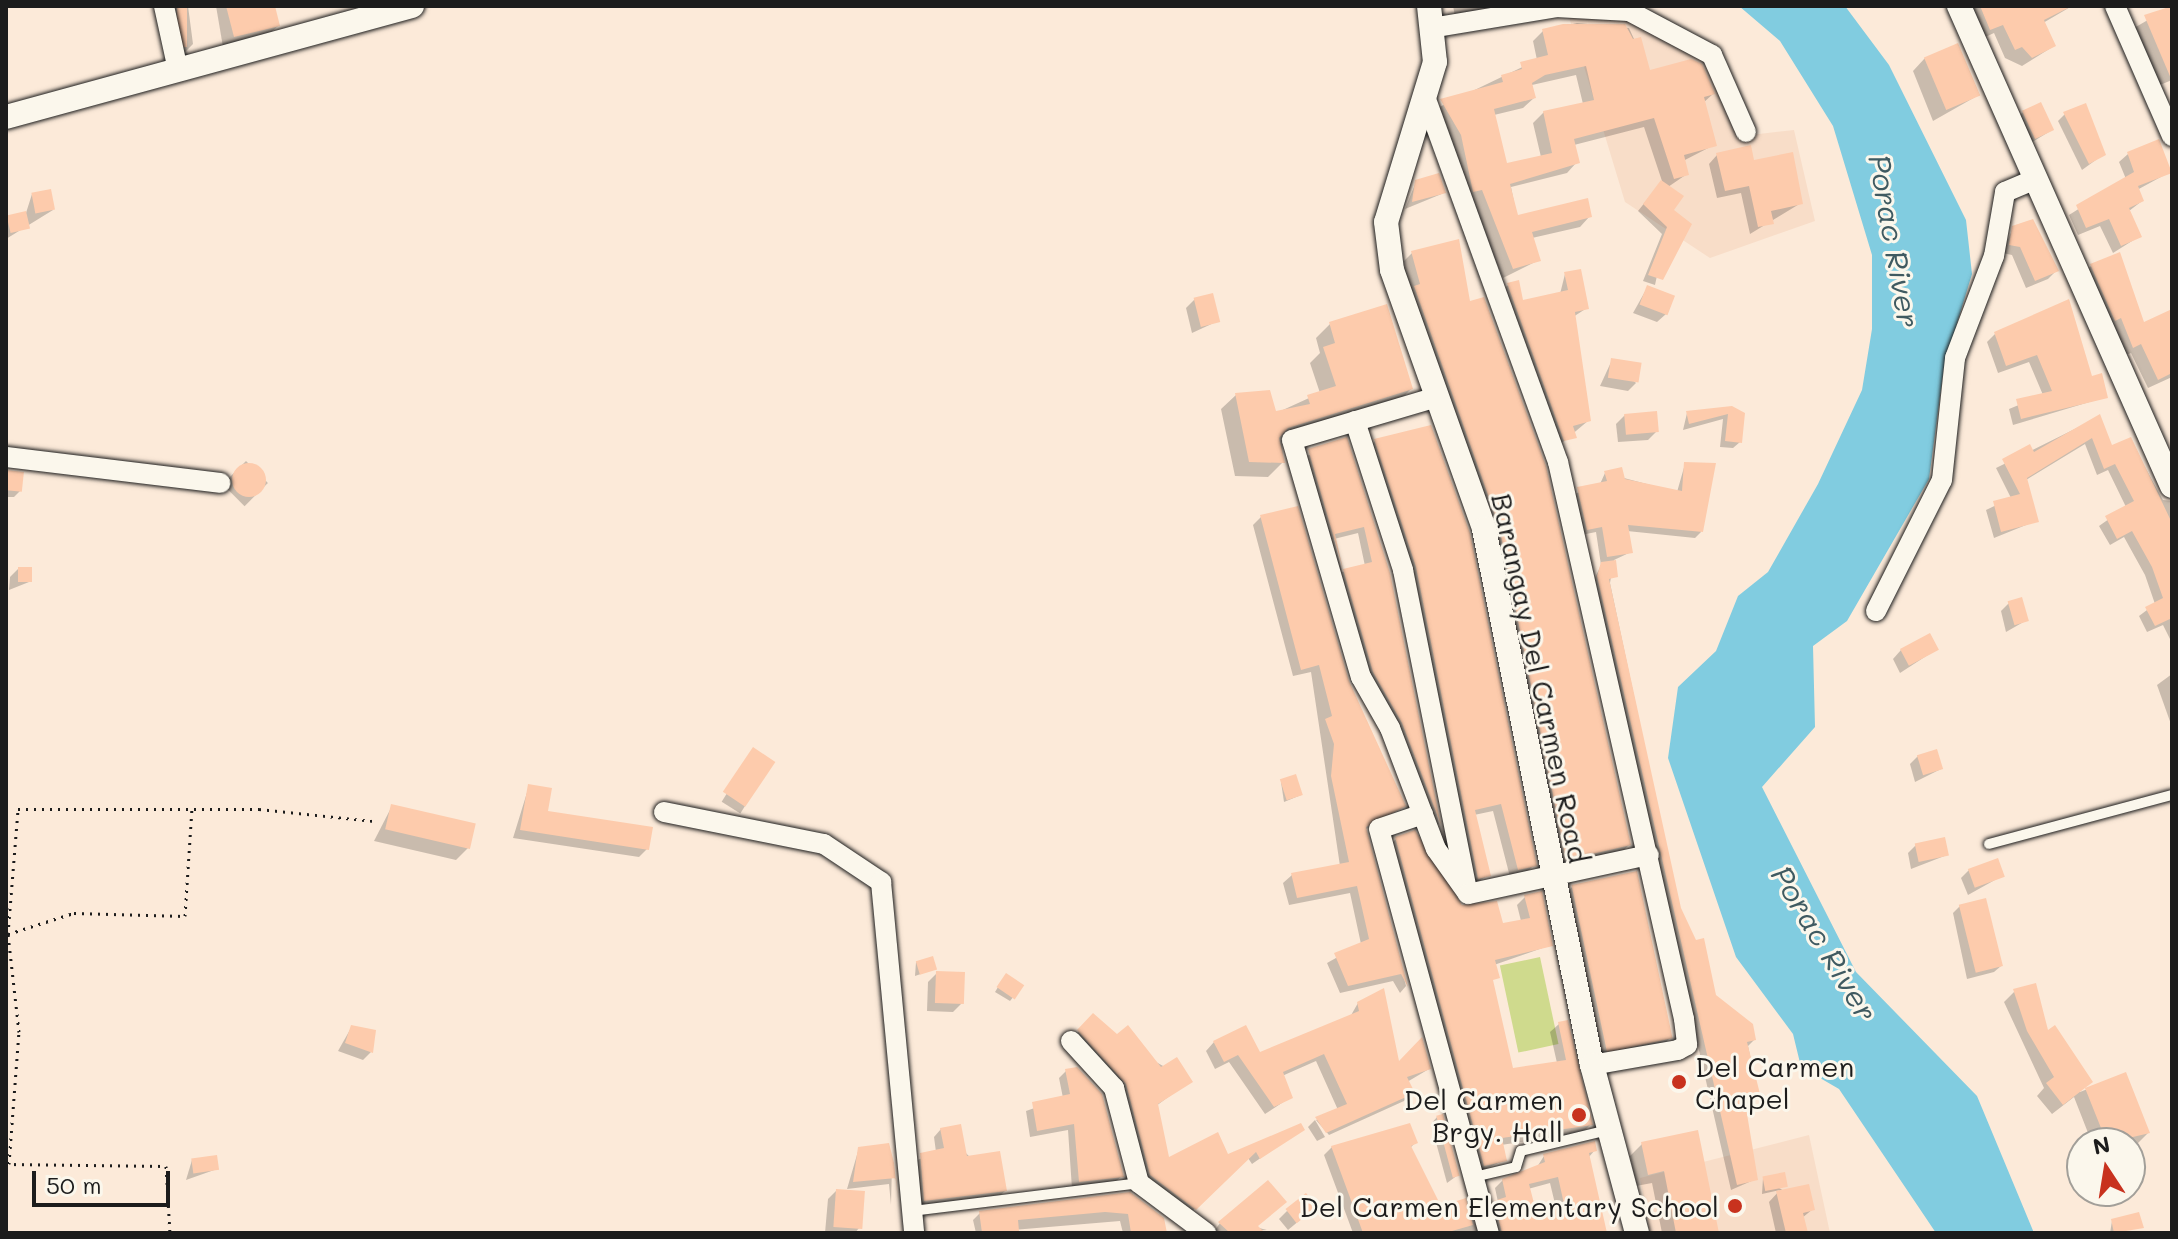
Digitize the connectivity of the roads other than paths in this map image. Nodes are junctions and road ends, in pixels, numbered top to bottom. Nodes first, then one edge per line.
1 (164, 6) edge
2 (412, 6) edge
3 (1959, 6) edge
4 (2115, 6) edge
5 (1433, 17) edge
6 (178, 70) junction
7 (1427, 102) junction
8 (6, 117) edge
9 (1746, 132) dead end
10 (2172, 136) edge
11 (2036, 179) junction
12 (1437, 397) junction
13 (1355, 421) junction
14 (6, 457) edge
15 (2170, 478) edge
16 (220, 483) dead end
17 (1876, 611) dead end
18 (2172, 795) edge
19 (664, 812) dead end
20 (1423, 814) junction
21 (1989, 844) dead end
22 (1649, 855) junction
23 (1554, 877) junction
24 (1468, 894) junction
25 (1071, 1041) dead end
26 (1592, 1065) junction
27 (1614, 1129) junction
28 (1474, 1177) junction
29 (1139, 1183) junction
30 (912, 1211) junction
31 (914, 1233) edge
32 (1206, 1233) edge
33 (1489, 1233) edge
34 (1637, 1233) edge

1 - 6 street
2 - 6 street
3 - 11 street
4 - 10 street
5 - 7 street, Barangay Del Carmen Road
5 - 9 street
6 - 8 street
7 - 12 street, Barangay Del Carmen Road
7 - 22 street
11 - 15 street
11 - 17 street
12 - 13 street
12 - 23 street, Barangay Del Carmen Road
13 - 20 street
13 - 24 street
14 - 16 street
18 - 21 lane
19 - 30 street
20 - 24 street
20 - 28 street
22 - 23 street
22 - 26 street
23 - 24 street
23 - 26 street, Barangay Del Carmen Road
25 - 29 street
26 - 27 street, Barangay Del Carmen Road
27 - 28 lane
27 - 34 street, Barangay Del Carmen Road
28 - 33 street
29 - 30 lane
29 - 32 street
30 - 31 street

